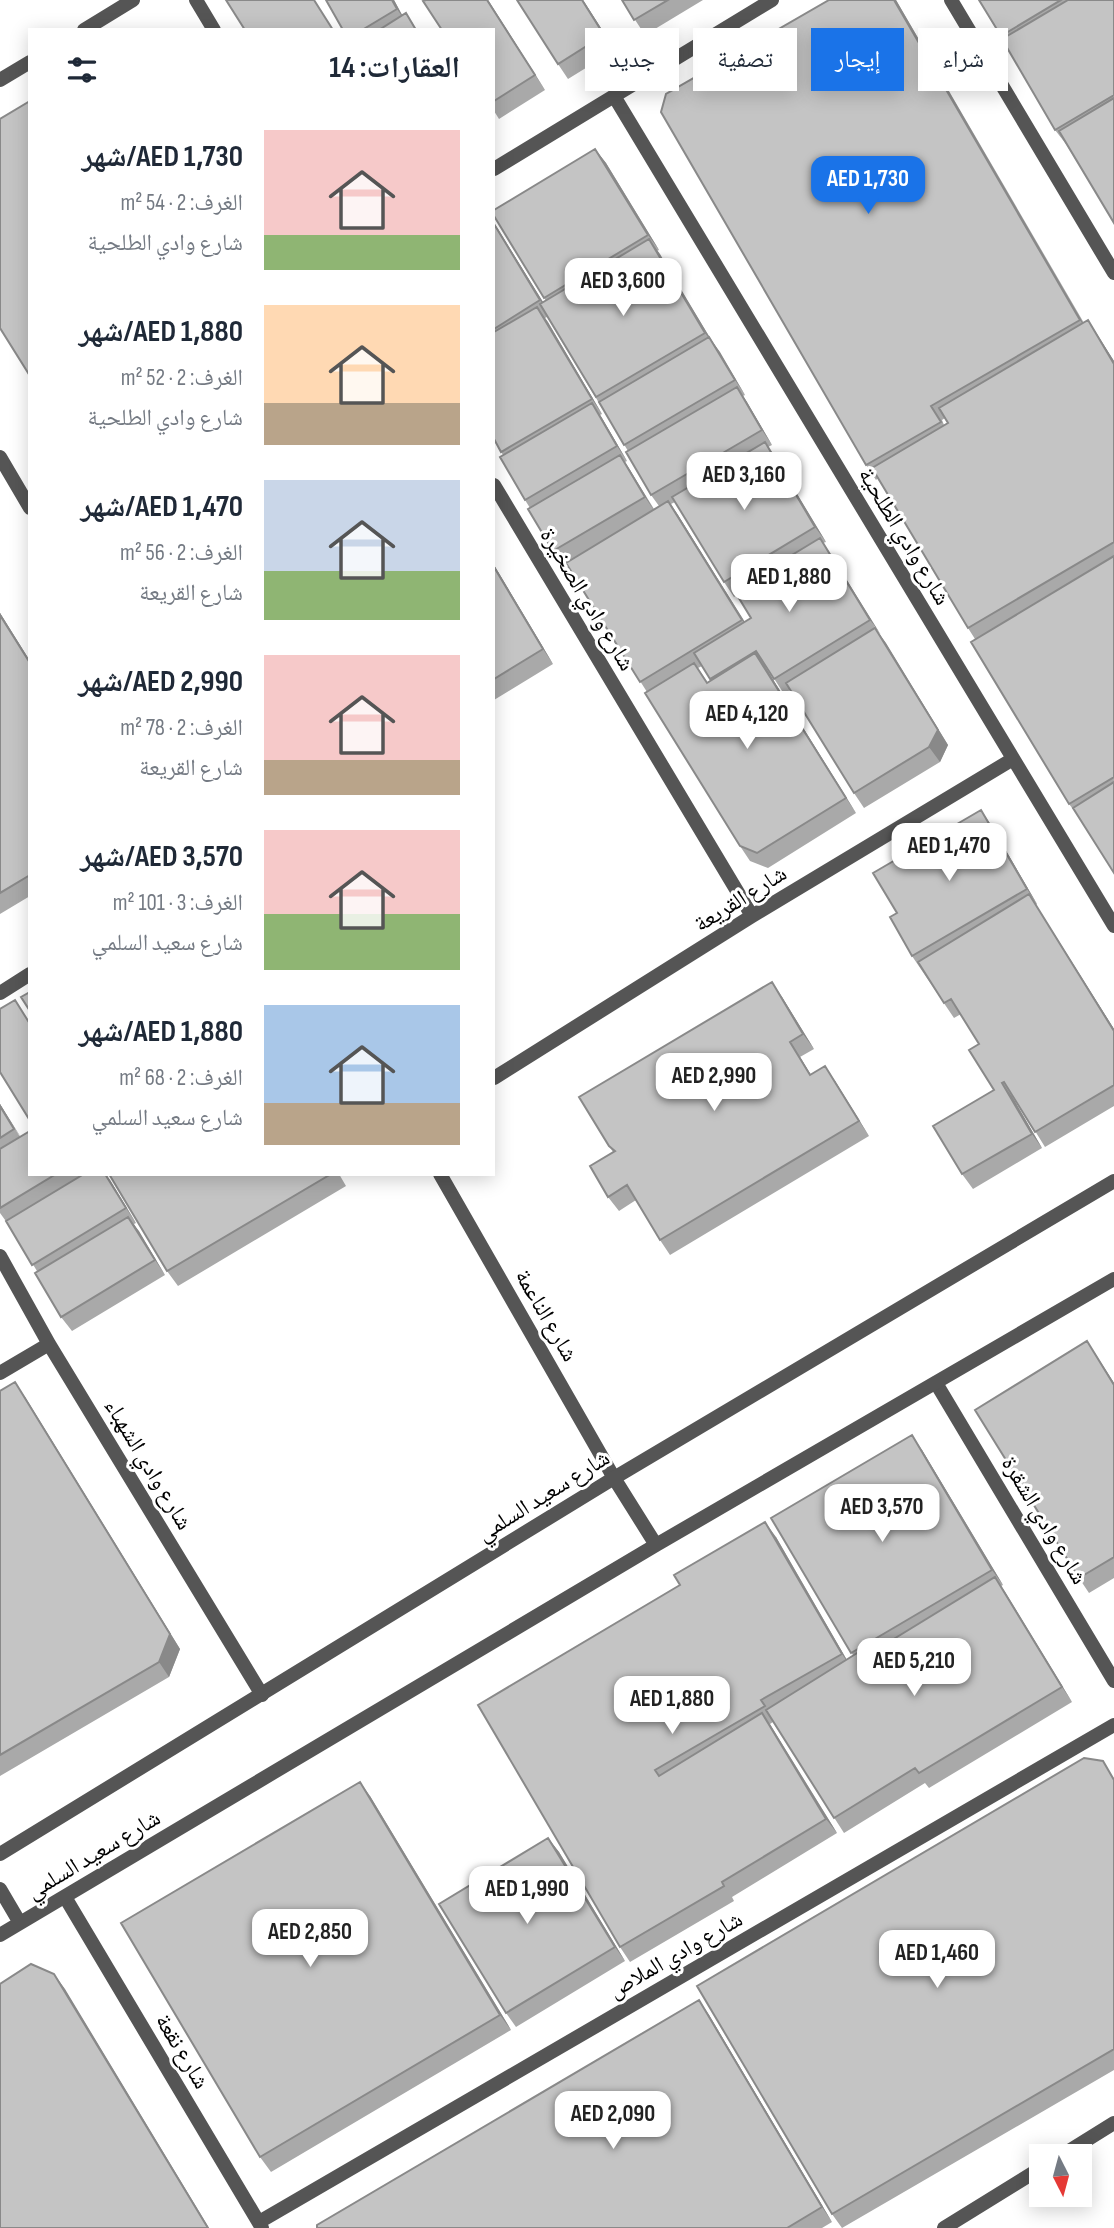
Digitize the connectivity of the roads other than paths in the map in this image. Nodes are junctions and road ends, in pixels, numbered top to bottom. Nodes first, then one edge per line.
1 (133, 0) edge
2 (196, 0) edge
3 (772, 0) edge
4 (951, 0) edge
5 (87, 28) edge
6 (213, 28) edge
7 (28, 63) edge
8 (0, 80) edge
9 (614, 96) junction
10 (495, 168) edge
11 (1114, 273) edge
12 (0, 457) edge
13 (495, 487) edge
14 (28, 505) edge
15 (1013, 759) junction
16 (752, 916) junction
17 (1114, 926) edge
18 (28, 975) edge
19 (0, 993) edge
20 (495, 1077) edge
21 (441, 1176) edge
22 (1114, 1181) edge
23 (0, 1256) edge
24 (1114, 1279) edge
25 (49, 1343) junction
26 (0, 1373) edge
27 (936, 1383) junction
28 (614, 1478) junction
29 (656, 1545) junction
30 (1114, 1681) edge
31 (262, 1695) junction
32 (1114, 1725) edge
33 (0, 1854) edge
34 (0, 1889) edge
35 (65, 1897) junction
36 (20, 1923) junction
37 (0, 1935) edge
38 (1114, 2123) edge
39 (1080, 2144) edge
40 (1029, 2175) edge
41 (260, 2225) edge
42 (944, 2228) edge

1 - 5 street
2 - 6 street
3 - 9 street
4 - 11 street
7 - 8 street
9 - 10 street
9 - 15 street, شارع وادي الطلحية
12 - 14 street
13 - 16 street, شارع وادي الصخيرة
15 - 16 street, شارع القريعة
15 - 17 street, شارع وادي الطلحية
16 - 20 street, شارع القريعة
18 - 19 street
21 - 28 street, شارع الناعمة
22 - 28 street, شارع سعيد السلمي
23 - 25 street, شارع وادي الشهباء
24 - 27 street, شارع سعيد السلمي
25 - 26 street
25 - 31 street, شارع وادي الشهباء
27 - 29 street, شارع سعيد السلمي
27 - 30 street, شارع وادي الشقرة
28 - 29 street, شارع الناعمة
28 - 31 street, شارع سعيد السلمي
29 - 35 street, شارع سعيد السلمي
31 - 33 street, شارع سعيد السلمي
32 - 41 street, شارع وادي الملاص
34 - 36 street
35 - 36 street, شارع سعيد السلمي
35 - 41 street, شارع نقعة
36 - 37 street, شارع سعيد السلمي
38 - 39 street
40 - 42 street

